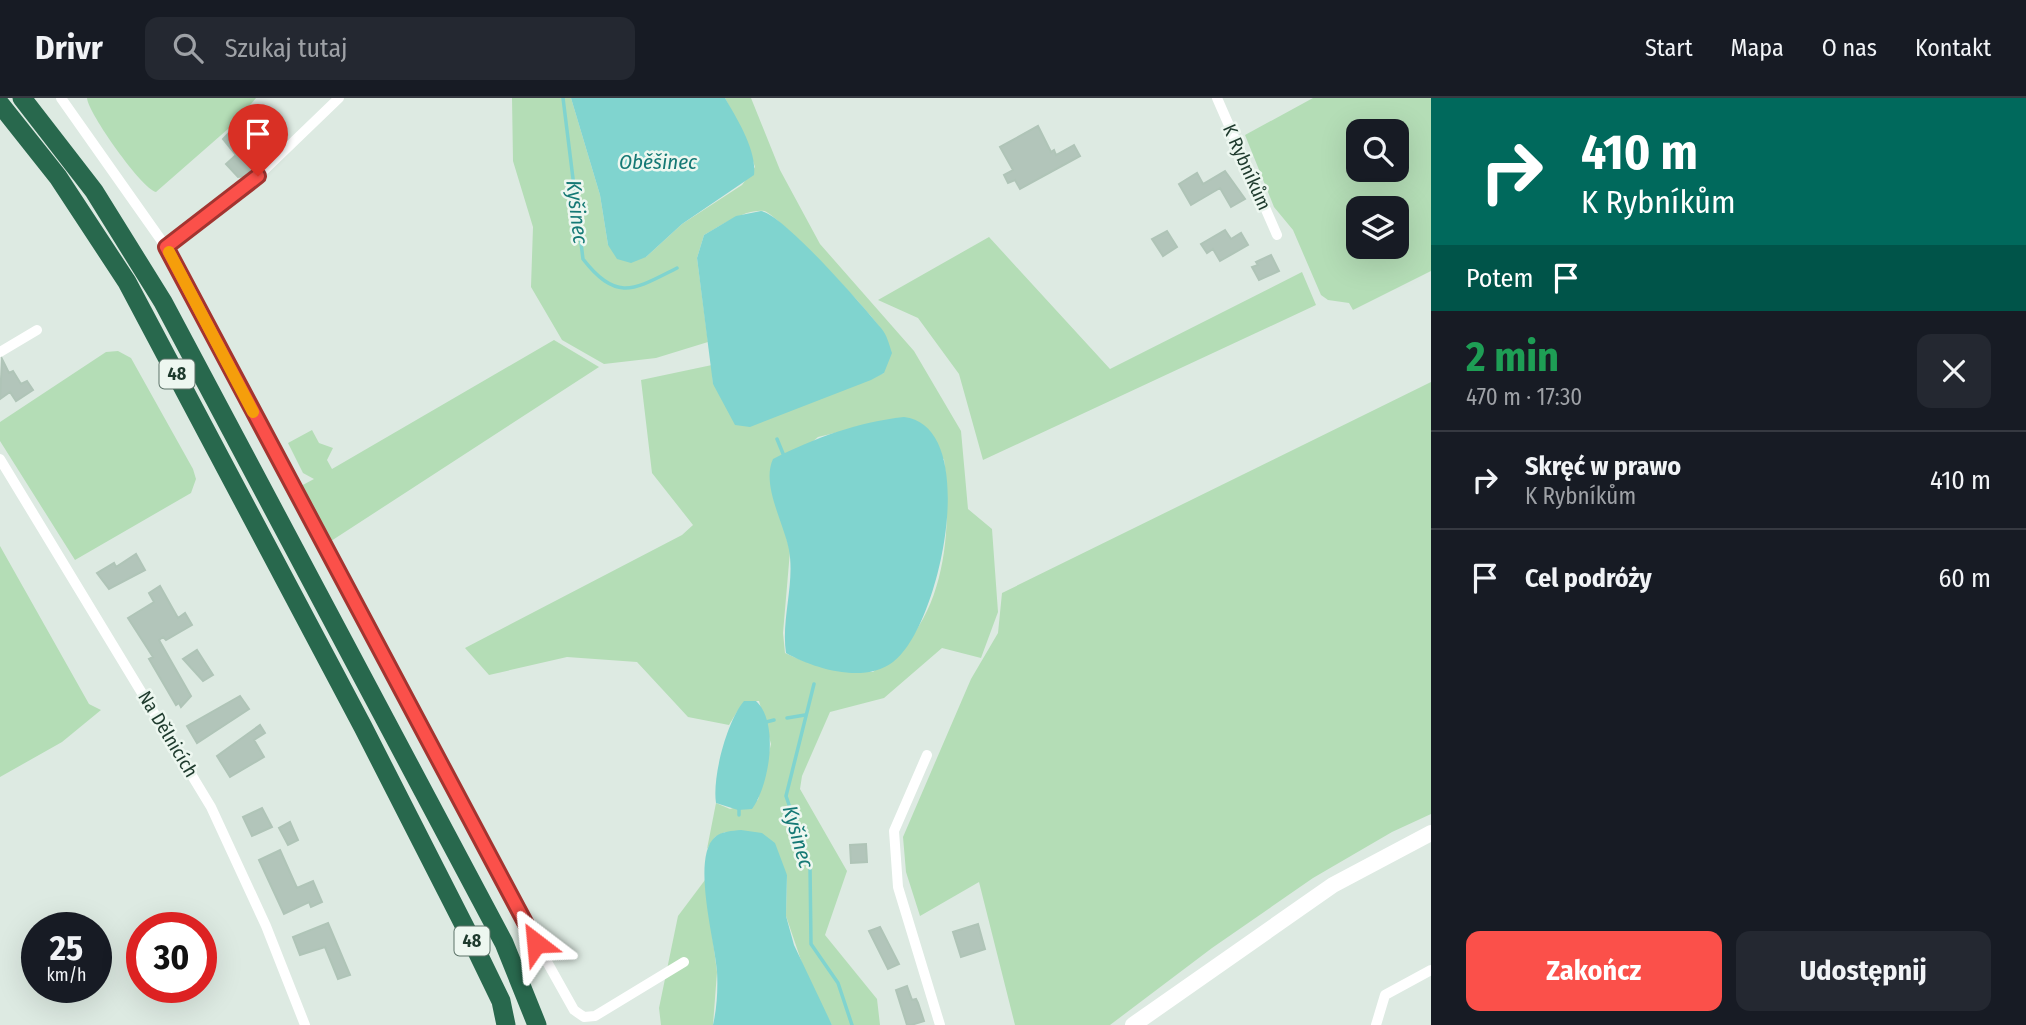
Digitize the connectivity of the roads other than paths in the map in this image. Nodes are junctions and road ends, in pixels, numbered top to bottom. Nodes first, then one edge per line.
1 (22, 98) edge
2 (61, 98) edge
3 (339, 98) edge
4 (1217, 98) edge
5 (0, 104) edge
6 (1277, 235) dead end
7 (166, 247) junction
8 (37, 330) dead end
9 (0, 352) edge
10 (0, 459) edge
11 (927, 755) dead end
12 (1431, 833) edge
13 (684, 962) dead end
14 (1431, 970) edge
15 (579, 1020) edge
16 (305, 1025) edge
17 (506, 1025) edge
18 (537, 1025) edge
19 (940, 1025) edge
20 (1133, 1025) edge
21 (1376, 1025) edge

1 - 18 highway, 48
2 - 7 street
3 - 7 street
4 - 6 street, K Rybníkům
5 - 17 highway, 48
7 - 15 street
8 - 9 street
10 - 16 street, Na Dělnicích
11 - 19 street
12 - 20 street
13 - 15 street
14 - 21 street

